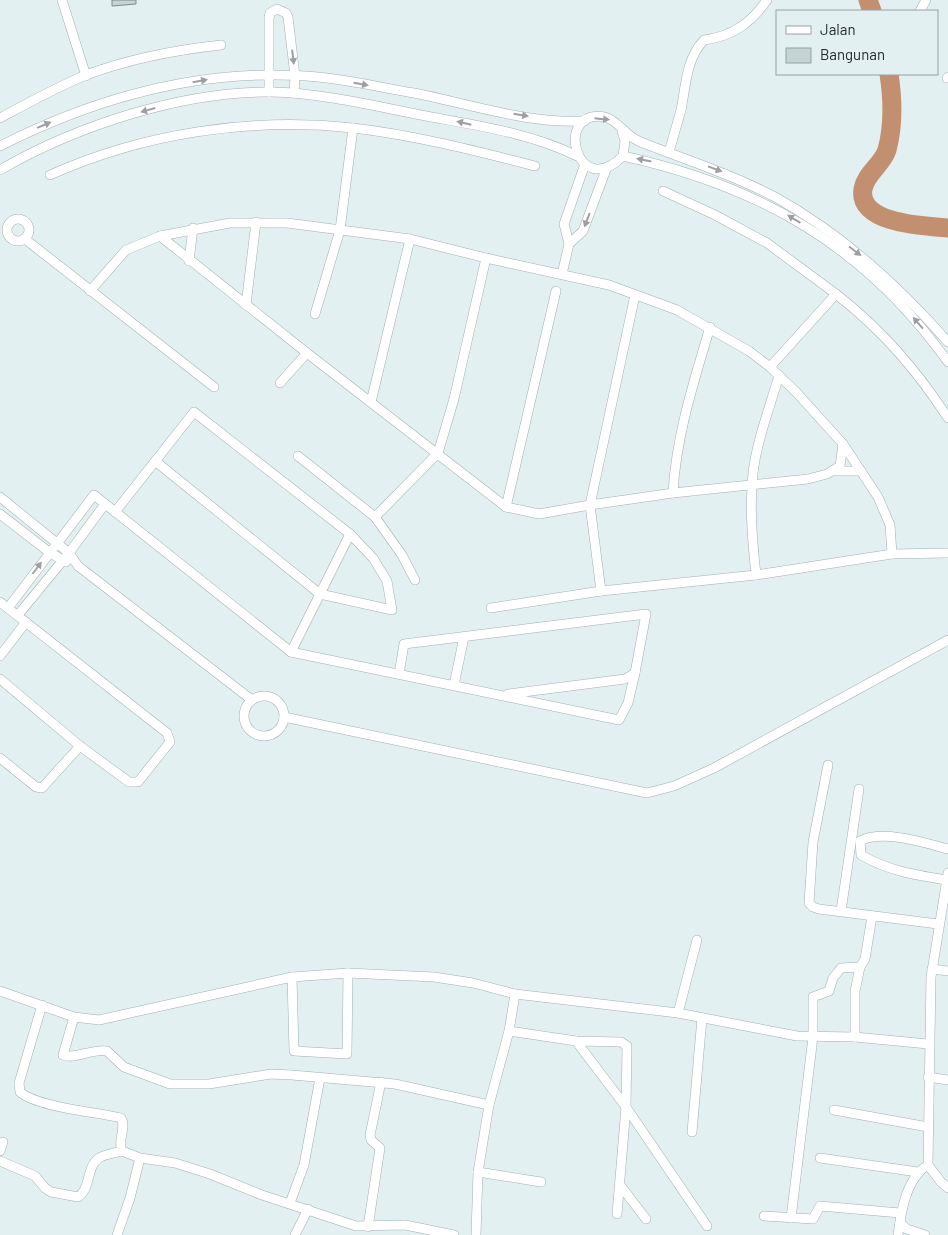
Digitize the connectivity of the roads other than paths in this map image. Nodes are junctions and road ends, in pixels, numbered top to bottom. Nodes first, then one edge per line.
1 (62, 0) edge
2 (767, 0) edge
3 (279, 4) edge
4 (221, 45) dead end
5 (269, 75) junction
6 (86, 76) junction
7 (295, 76) junction
8 (269, 92) junction
9 (294, 94) junction
10 (0, 118) edge
11 (585, 121) junction
12 (353, 128) junction
13 (622, 130) junction
14 (0, 146) edge
15 (669, 152) junction
16 (577, 156) junction
17 (623, 156) junction
18 (585, 164) junction
19 (535, 166) dead end
20 (607, 168) junction
21 (0, 170) edge
22 (50, 176) dead end
23 (663, 191) dead end
24 (256, 222) junction
25 (193, 228) junction
26 (340, 230) junction
27 (160, 236) junction
28 (25, 239) dead end
29 (410, 239) junction
30 (569, 244) junction
31 (486, 258) junction
32 (190, 261) junction
33 (562, 274) junction
34 (90, 291) junction
35 (556, 291) dead end
36 (836, 294) junction
37 (635, 295) junction
38 (246, 305) junction
39 (315, 314) dead end
40 (710, 327) junction
41 (948, 342) edge
42 (307, 353) junction
43 (948, 362) edge
44 (770, 367) junction
45 (779, 375) junction
46 (280, 383) dead end
47 (214, 387) dead end
48 (371, 402) junction
49 (948, 418) edge
50 (843, 444) junction
51 (438, 453) junction
52 (298, 456) dead end
53 (155, 461) junction
54 (835, 471) junction
55 (861, 471) junction
56 (752, 486) junction
57 (674, 493) junction
58 (0, 497) edge
59 (105, 504) junction
60 (590, 505) junction
61 (506, 507) junction
62 (115, 512) junction
63 (0, 514) edge
64 (375, 518) junction
65 (350, 534) junction
66 (56, 543) junction
67 (49, 552) junction
68 (68, 553) junction
69 (948, 553) edge
70 (892, 554) junction
71 (62, 561) junction
72 (78, 566) junction
73 (756, 575) junction
74 (415, 580) dead end
75 (601, 591) junction
76 (320, 594) junction
77 (2, 604) edge
78 (491, 608) dead end
79 (18, 615) junction
80 (26, 622) junction
81 (464, 637) junction
82 (948, 640) edge
83 (291, 652) junction
84 (0, 656) edge
85 (399, 674) junction
86 (635, 674) junction
87 (0, 678) edge
88 (454, 685) junction
89 (500, 695) junction
90 (252, 700) junction
91 (284, 717) junction
92 (80, 746) junction
93 (0, 758) edge
94 (828, 765) dead end
95 (859, 789) dead end
96 (948, 849) edge
97 (947, 876) edge
98 (840, 911) junction
99 (872, 916) junction
100 (938, 924) junction
101 (697, 940) dead end
102 (860, 967) junction
103 (932, 968) junction
104 (948, 971) edge
105 (348, 973) junction
106 (292, 977) junction
107 (0, 991) edge
108 (515, 994) junction
109 (42, 1005) junction
110 (678, 1013) junction
111 (74, 1017) junction
112 (702, 1018) junction
113 (509, 1031) junction
114 (813, 1037) junction
115 (855, 1037) junction
116 (576, 1041) junction
117 (928, 1044) junction
118 (928, 1077) junction
119 (320, 1078) junction
120 (948, 1080) edge
121 (381, 1082) junction
122 (489, 1105) junction
123 (626, 1107) junction
124 (834, 1110) dead end
125 (928, 1127) junction
126 (692, 1132) dead end
127 (122, 1151) junction
128 (140, 1158) junction
129 (820, 1158) dead end
130 (0, 1161) edge
131 (928, 1165) junction
132 (478, 1172) junction
133 (918, 1172) junction
134 (541, 1182) dead end
135 (620, 1185) junction
136 (948, 1188) edge
137 (290, 1203) junction
138 (308, 1209) junction
139 (900, 1213) junction
140 (617, 1214) dead end
141 (764, 1216) dead end
142 (791, 1218) junction
143 (646, 1219) dead end
144 (900, 1223) junction
145 (368, 1226) junction
146 (707, 1226) dead end
147 (117, 1235) edge
148 (296, 1235) edge
149 (454, 1235) edge
150 (476, 1235) edge
151 (898, 1235) edge
152 (925, 1235) edge

1 - 6 street
2 - 15 street
3 - 5 street
3 -> 7 street
4 - 6 street
5 - 7 street
5 - 8 street
14 -> 5 street
6 - 10 street
7 - 9 street
7 -> 11 street
8 - 9 street
8 -> 21 street
16 -> 9 street
11 -> 13 street
11 - 16 street
12 - 19 street
12 - 22 street
12 - 26 street
13 - 15 street
13 - 17 street
15 -> 41 street
16 - 18 street
17 - 20 street
43 -> 17 street
18 - 20 street
18 - 30 street
20 -> 30 street
23 - 36 street
24 - 25 street
24 - 26 street
24 - 38 street
25 - 27 street
25 - 32 street
26 - 29 street
26 - 39 street
27 - 32 street
27 - 34 street
28 - 34 street
29 - 31 street
29 - 48 street
30 - 33 street
31 - 33 street
31 - 51 street
32 - 38 street
33 - 37 street
34 - 47 street
35 - 61 street
36 - 44 street
36 - 49 street
37 - 40 street
37 - 60 street
38 - 42 street
40 - 44 street
40 - 57 street
42 - 46 street
42 - 48 street
44 - 45 street
45 - 50 street
45 - 56 street
48 - 51 street
50 - 54 street
50 - 55 street
51 - 61 street
51 - 64 street
52 - 64 street
53 - 62 street
53 - 65 street
53 - 76 street
54 - 55 street
54 - 56 street
55 - 70 street
56 - 57 street
56 - 73 street
57 - 60 street
58 - 66 street
59 - 62 street
59 - 66 street
59 - 68 street
60 - 61 street
60 - 75 street
62 - 83 street
63 - 67 street
64 - 74 street
65 - 76 street
65 - 76 street
66 - 67 street
66 - 68 street
67 - 71 street
77 -> 67 street
68 - 71 street
68 - 72 street
69 - 70 street
70 - 73 street
71 - 72 street
71 - 79 street
72 - 90 street
73 - 75 street
75 - 78 street
76 - 83 street
77 - 79 street
79 - 80 street
80 - 84 street
80 - 92 street
81 - 85 street
81 - 86 street
81 - 88 street
82 - 91 street
83 - 85 street
85 - 88 street
86 - 89 street
86 - 89 street
87 - 92 street
88 - 89 street
90 - 91 street
90 - 91 street
92 - 93 street
94 - 98 street
95 - 98 street
96 - 97 street
97 - 100 street
98 - 99 street
99 - 100 street
99 - 102 street
100 - 103 street
101 - 110 street
102 - 114 street
102 - 115 street
103 - 104 street
103 - 117 street
105 - 106 street
105 - 106 street
105 - 108 street
106 - 111 street
107 - 109 street
108 - 110 street
108 - 113 street
109 - 111 street
109 - 127 street
110 - 112 street
111 - 119 street
112 - 114 street
112 - 126 street
113 - 116 street
113 - 122 street
114 - 115 street
114 - 142 street
115 - 117 street
116 - 123 street
116 - 123 street
117 - 118 street
118 - 120 street
118 - 125 street
119 - 121 street
119 - 137 street
121 - 122 street
121 - 145 street
122 - 132 street
123 - 135 street
123 - 146 street
124 - 125 street
125 - 131 street
127 - 128 street
127 - 130 street
128 - 137 street
128 - 147 street
129 - 133 street
131 - 133 street
131 - 136 street
132 - 134 street
132 - 150 street
133 - 139 street
135 - 140 street
135 - 143 street
137 - 138 street
138 - 145 street
138 - 148 street
139 - 142 street
139 - 144 street
141 - 142 street
144 - 151 street
144 - 152 street
145 - 149 street

